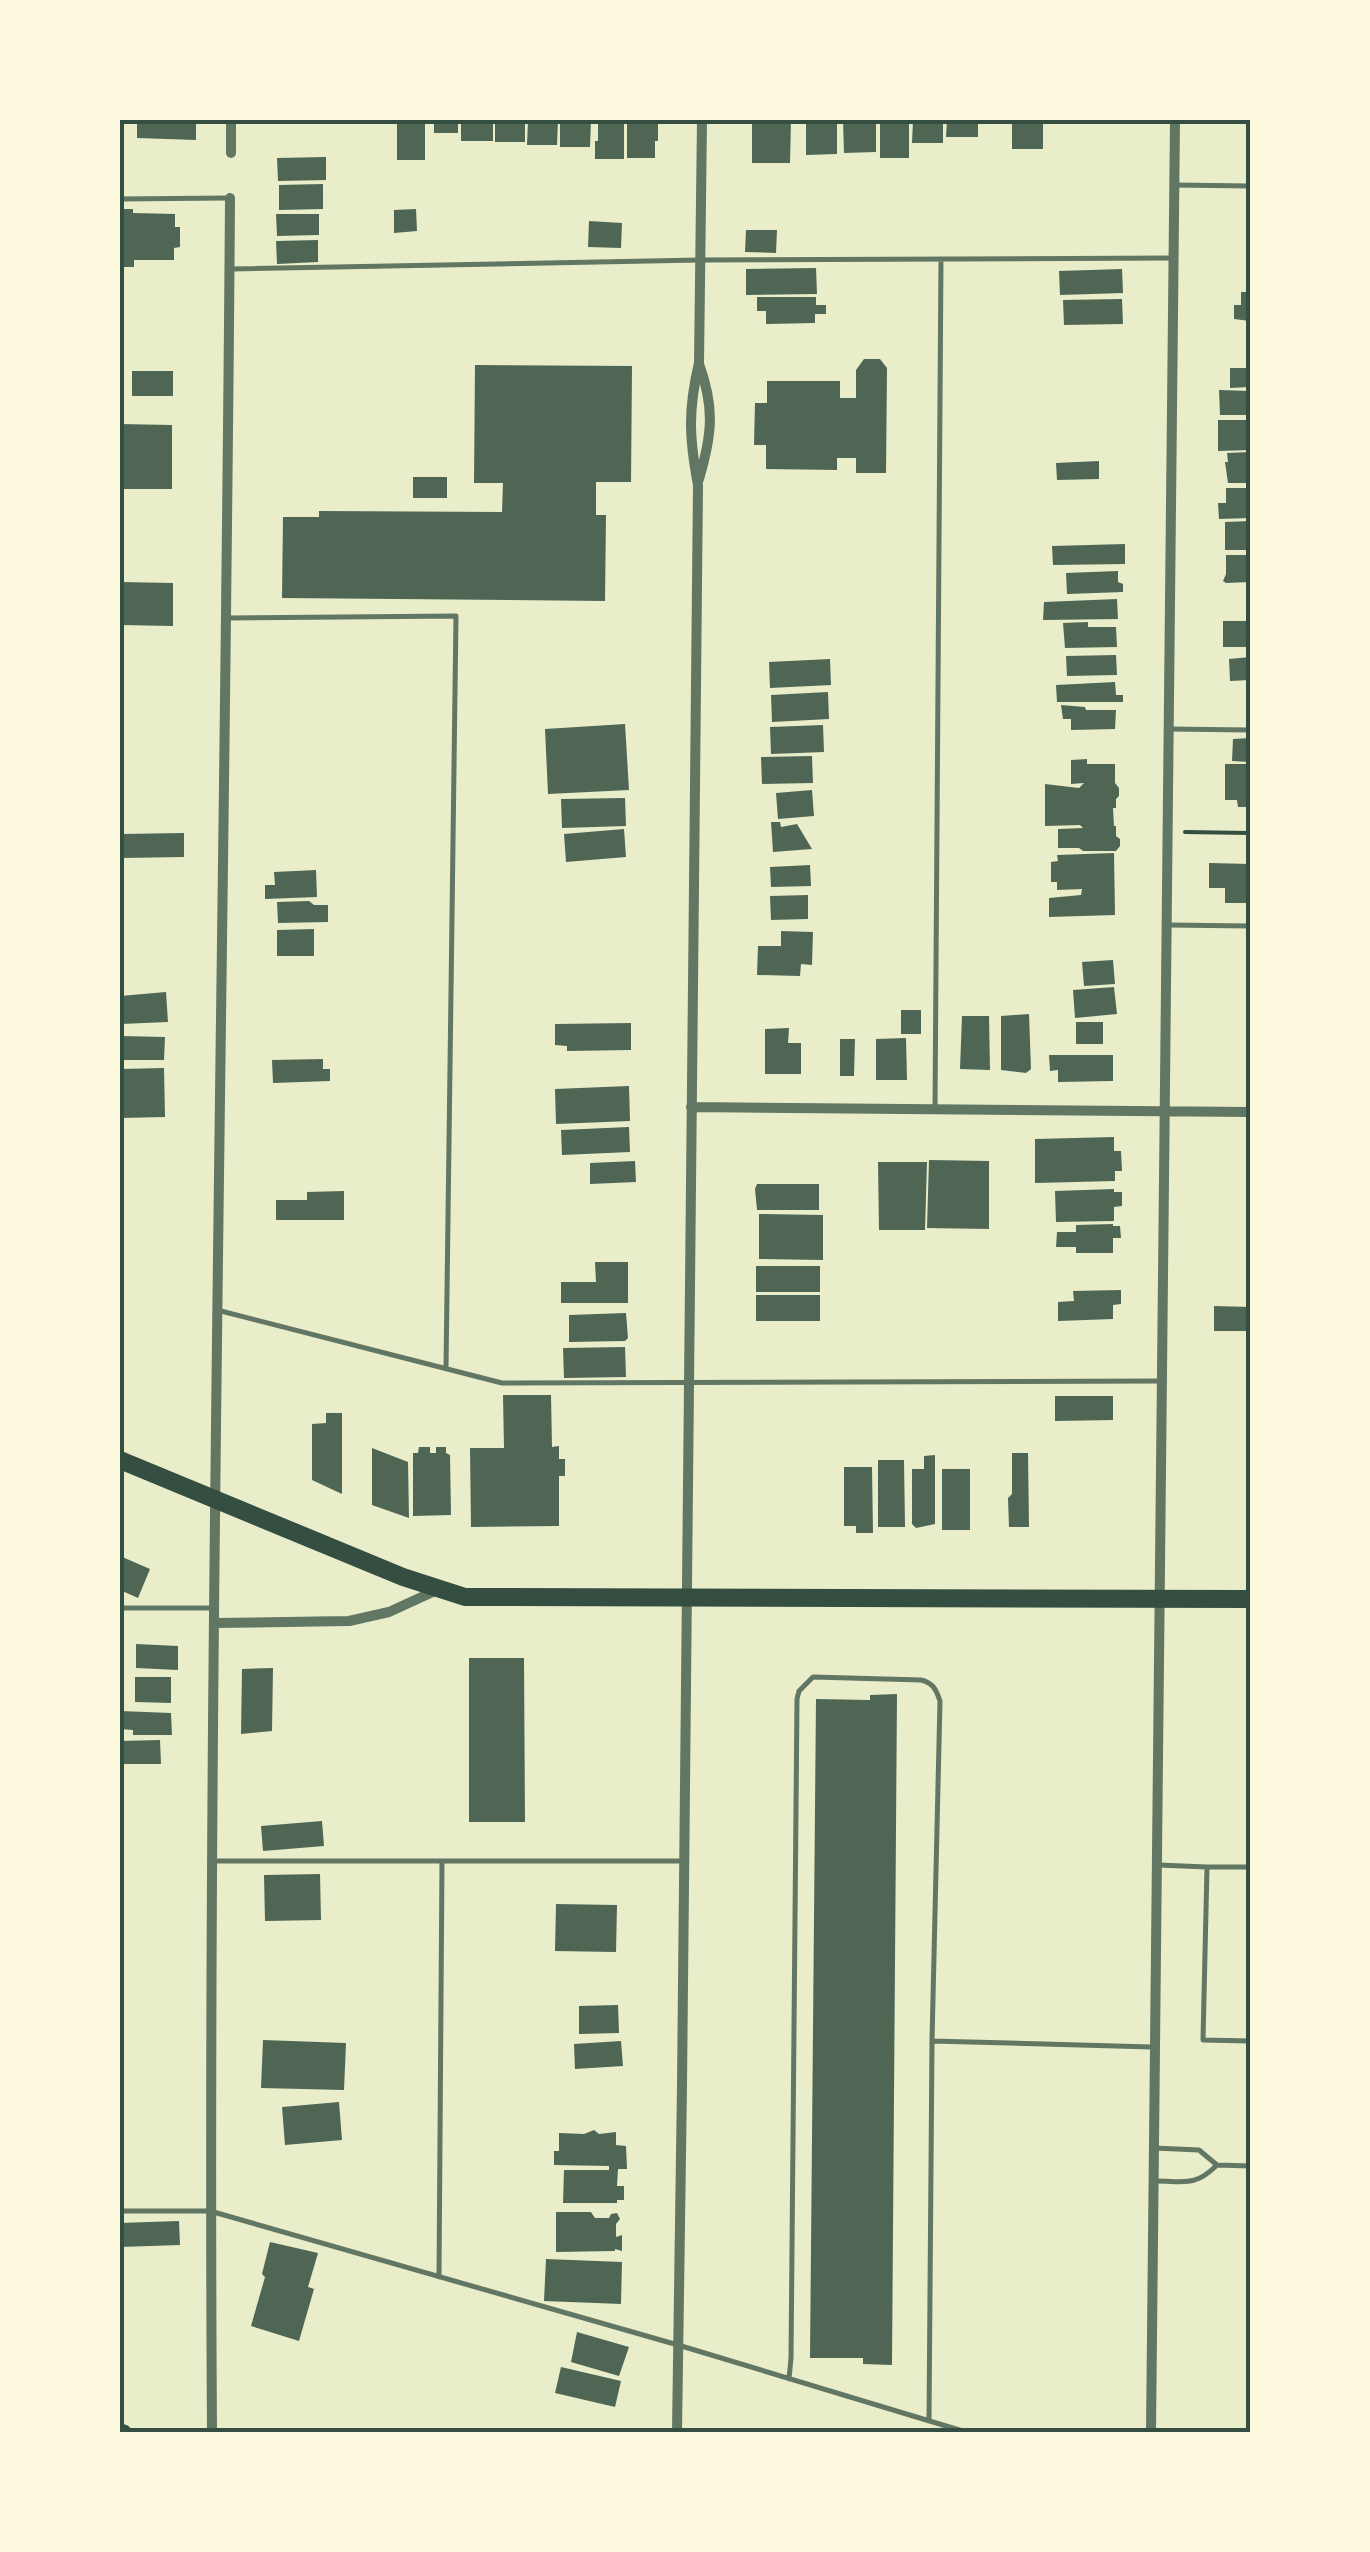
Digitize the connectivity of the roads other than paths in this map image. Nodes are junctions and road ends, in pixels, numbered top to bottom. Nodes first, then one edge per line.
1 (231, 120) edge
2 (702, 120) edge
3 (1175, 120) edge
4 (230, 153) dead end
5 (1174, 185) junction
6 (1250, 186) edge
7 (230, 198) joint
8 (120, 199) edge
9 (1173, 258) junction
10 (941, 259) junction
11 (700, 260) junction
12 (230, 269) junction
13 (699, 363) junction
14 (698, 485) junction
15 (226, 618) junction
16 (1169, 729) junction
17 (1250, 730) edge
18 (1168, 925) junction
19 (1250, 926) edge
20 (692, 1107) junction
21 (935, 1109) junction
22 (1165, 1111) junction
23 (1250, 1112) edge
24 (217, 1310) junction
25 (446, 1368) junction
26 (1164, 1381) junction
27 (689, 1382) junction
28 (120, 1460) edge
29 (216, 1500) junction
30 (438, 1590) junction
31 (686, 1599) junction
32 (1161, 1599) junction
33 (1250, 1599) edge
34 (120, 1608) edge
35 (214, 1608) junction
36 (214, 1622) junction
37 (213, 1861) junction
38 (442, 1861) junction
39 (684, 1861) junction
40 (1158, 1865) junction
41 (1207, 1867) junction
42 (1250, 1868) edge
43 (932, 2041) junction
44 (1250, 2041) edge
45 (1156, 2047) junction
46 (1154, 2148) junction
47 (1217, 2165) junction
48 (1250, 2166) edge
49 (1154, 2181) junction
50 (120, 2211) edge
51 (210, 2211) junction
52 (439, 2277) junction
53 (678, 2345) junction
54 (789, 2379) junction
55 (929, 2421) junction
56 (212, 2432) edge
57 (677, 2432) edge
58 (966, 2432) edge
59 (1150, 2432) edge

1 - 4 street
2 - 11 street
3 - 5 street
5 - 6 lane
5 - 9 street
7 - 8 lane
7 - 12 street
9 - 10 lane
9 - 16 street
10 - 11 lane
10 - 21 lane
11 - 12 lane
11 - 13 street
12 - 15 street
13 - 14 street
13 - 14 street
14 - 20 street
15 - 24 street
15 - 25 lane
16 - 17 lane
16 - 18 street
18 - 19 lane
18 - 22 street
20 - 21 street
20 - 27 street
21 - 22 street
22 - 23 street
22 - 26 street
24 - 25 lane
24 - 29 street
25 - 27 lane
26 - 27 lane
26 - 32 street
27 - 31 street
28 - 29 main road
29 - 30 main road
29 - 35 street
30 - 31 main road
30 - 36 street
31 - 32 main road
31 - 39 street
32 - 33 main road
32 - 40 street
34 - 35 lane
35 - 36 street
36 - 37 street
37 - 38 lane
37 - 51 street
38 - 39 lane
38 - 52 lane
39 - 53 street
40 - 41 lane
40 - 45 street
41 - 42 lane
41 - 44 lane
43 - 45 lane
43 - 54 lane
43 - 55 lane
45 - 46 street
46 - 47 lane
46 - 49 street
47 - 48 lane
47 - 49 lane
49 - 59 street
50 - 51 lane
51 - 52 lane
51 - 56 street
52 - 53 lane
53 - 54 lane
53 - 57 street
54 - 55 lane
55 - 58 lane

